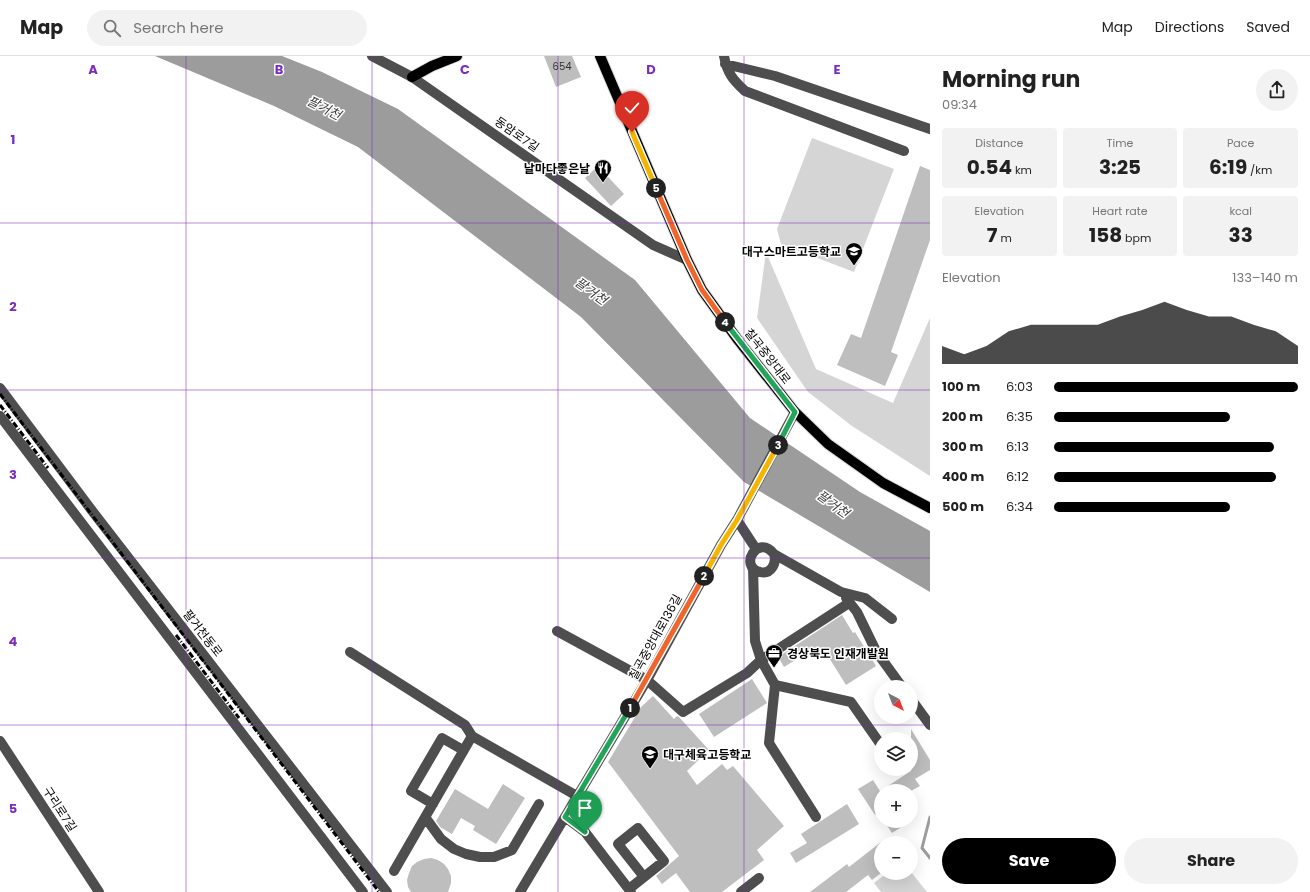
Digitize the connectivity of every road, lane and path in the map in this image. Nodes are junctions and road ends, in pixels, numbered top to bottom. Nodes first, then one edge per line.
1 (372, 56) edge
2 (457, 56) edge
3 (600, 56) edge
4 (724, 60) edge
5 (412, 77) junction
6 (930, 129) edge
7 (904, 151) dead end
8 (687, 260) junction
9 (0, 388) edge
10 (795, 412) junction
11 (0, 416) edge
12 (930, 508) edge
13 (737, 520) junction
14 (756, 549) junction
15 (774, 554) junction
16 (753, 568) junction
17 (841, 592) junction
18 (849, 603) junction
19 (892, 619) dead end
20 (557, 631) dead end
21 (350, 652) dead end
22 (761, 660) junction
23 (647, 680) junction
24 (897, 680) edge
25 (775, 685) junction
26 (918, 709) edge
27 (930, 725) edge
28 (874, 735) edge
29 (472, 736) junction
30 (0, 741) edge
31 (464, 750) junction
32 (577, 796) junction
33 (433, 804) junction
34 (539, 804) dead end
35 (425, 817) junction
36 (565, 817) junction
37 (816, 817) dead end
38 (394, 871) dead end
39 (644, 877) junction
40 (759, 878) dead end
41 (630, 890) edge
42 (99, 892) edge
43 (363, 892) edge
44 (387, 892) edge
45 (520, 892) edge
46 (741, 892) edge

1 - 5 street, 동암로7길
2 - 5 main road
3 - 8 main road, 칠곡중앙대로
4 - 6 street
4 - 7 street
5 - 8 street, 동암로7길
8 - 10 main road, 칠곡중앙대로
9 - 44 street, 팔거천동로
10 - 12 main road, 칠곡중앙대로
10 - 13 street, 칠곡중앙대로136길
11 - 43 street
13 - 14 street
13 - 23 street, 칠곡중앙대로136길
14 - 15 street
14 - 16 street
15 - 16 street
15 - 17 street
16 - 22 street
17 - 18 street
17 - 19 street
18 - 22 street
18 - 24 street
20 - 23 street
21 - 29 street
22 - 23 street
22 - 25 street
23 - 32 street, 칠곡중앙대로136길
25 - 28 street
25 - 37 street
26 - 27 street
29 - 31 street
29 - 32 street
30 - 42 street, 구리로7길
31 - 33 street
31 - 33 street
32 - 36 street, 칠곡중앙대로136길
33 - 35 street
34 - 35 street
35 - 38 street
36 - 41 street
36 - 45 street, 칠곡중앙대로136길
39 - 39 street
39 - 41 street
40 - 46 street

